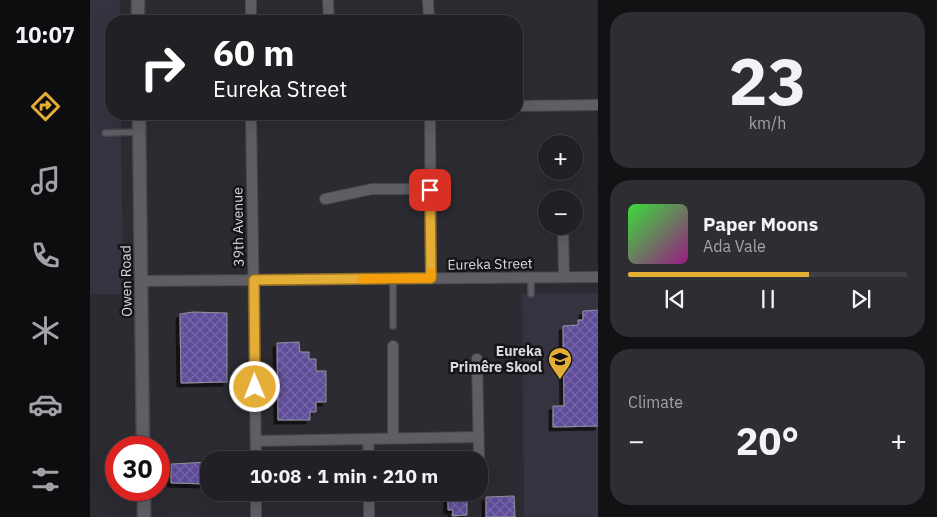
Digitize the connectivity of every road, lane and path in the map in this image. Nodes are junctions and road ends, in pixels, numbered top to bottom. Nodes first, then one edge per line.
1 (138, 0) edge
2 (251, 0) edge
3 (328, 0) edge
4 (428, 0) edge
5 (138, 15) edge
6 (251, 15) edge
7 (328, 15) edge
8 (429, 15) edge
9 (598, 105) edge
10 (523, 106) edge
11 (139, 120) edge
12 (251, 120) edge
13 (430, 120) edge
14 (140, 132) junction
15 (105, 133) dead end
16 (430, 190) junction
17 (325, 199) dead end
18 (563, 235) edge
19 (564, 277) junction
20 (598, 277) edge
21 (431, 278) junction
22 (531, 278) junction
23 (393, 279) junction
24 (254, 280) junction
25 (142, 281) junction
26 (531, 294) dead end
27 (393, 326) dead end
28 (393, 346) dead end
29 (477, 359) dead end
30 (143, 436) edge
31 (479, 437) junction
32 (368, 439) junction
33 (394, 439) junction
34 (256, 441) junction
35 (256, 451) edge
36 (369, 451) edge
37 (479, 451) edge
38 (144, 501) edge
39 (256, 501) edge
40 (369, 501) edge
41 (144, 517) edge
42 (256, 517) edge
43 (369, 517) edge

1 - 5 street
2 - 6 street
3 - 7 street
4 - 8 street
9 - 10 street
11 - 14 street, Owen Road
12 - 24 street, 39th Avenue
13 - 16 street
14 - 15 lane
14 - 25 street, Owen Road
16 - 17 street
16 - 21 street
18 - 19 street
19 - 20 street, Eureka Street
19 - 22 street, Eureka Street
21 - 22 street, Eureka Street
21 - 23 street, Eureka Street
22 - 26 lane
23 - 24 street, Eureka Street
23 - 27 lane
24 - 25 street, Eureka Street
24 - 34 street, 39th Avenue
25 - 30 street, Owen Road
28 - 33 street
29 - 31 street
31 - 33 street
31 - 37 street
32 - 33 street
32 - 34 street
32 - 36 street
34 - 35 street, 39th Avenue
38 - 41 street
39 - 42 street
40 - 43 street

